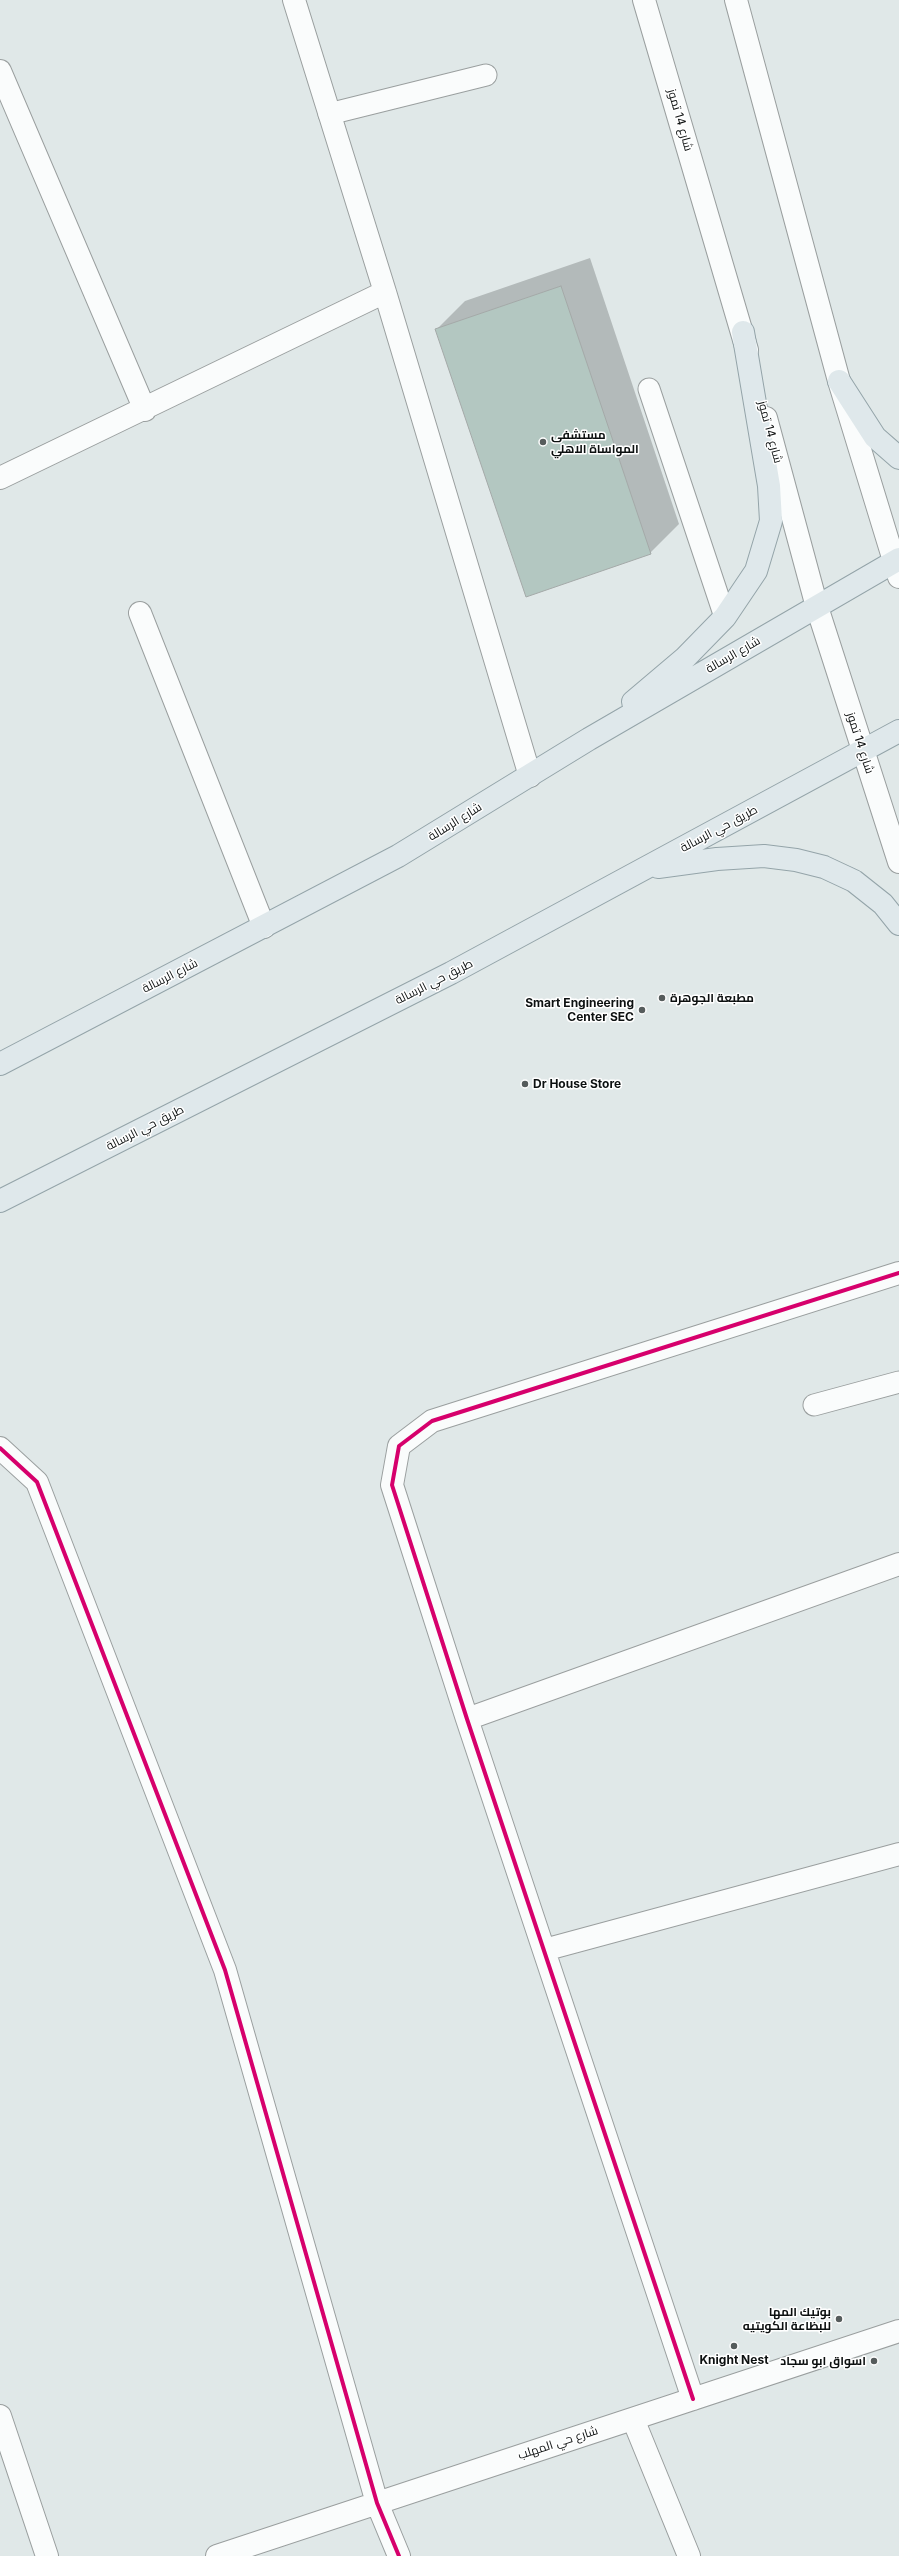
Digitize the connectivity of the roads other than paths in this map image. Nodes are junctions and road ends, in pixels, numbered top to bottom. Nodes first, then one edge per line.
1 (294, 0) edge
2 (644, 0) edge
3 (736, 0) edge
4 (0, 71) edge
5 (486, 75) dead end
6 (329, 114) junction
7 (385, 292) junction
8 (742, 332) junction
9 (838, 381) junction
10 (649, 389) dead end
11 (145, 410) junction
12 (899, 458) edge
13 (0, 478) edge
14 (898, 566) edge
15 (817, 607) junction
16 (140, 613) dead end
17 (725, 617) junction
18 (899, 731) edge
19 (589, 739) junction
20 (862, 752) junction
21 (530, 776) junction
22 (899, 862) edge
23 (645, 869) junction
24 (899, 924) edge
25 (264, 927) junction
26 (0, 1064) edge
27 (0, 1201) edge
28 (899, 1273) edge
29 (899, 1382) edge
30 (814, 1405) dead end
31 (0, 1448) edge
32 (899, 1564) edge
33 (467, 1719) junction
34 (899, 1854) edge
35 (544, 1950) junction
36 (899, 2331) edge
37 (693, 2399) junction
38 (0, 2416) edge
39 (633, 2419) junction
40 (377, 2503) junction
41 (47, 2556) edge
42 (217, 2556) edge
43 (399, 2556) edge
44 (689, 2556) edge

1 - 6 street
2 - 8 street, شارع 14 تموز
3 - 9 street
4 - 11 street
5 - 6 lane
6 - 7 street
7 - 11 street
7 - 21 street
8 - 15 street, شارع 14 تموز
8 - 17 main road
9 - 12 main road
9 - 14 street
10 - 17 lane
11 - 13 street
14 - 15 main road, شارع الرسالة
15 - 19 main road, شارع الرسالة
15 - 20 street, شارع 14 تموز
16 - 25 street
17 - 19 main road
18 - 20 main road
19 - 21 main road, شارع الرسالة
20 - 22 street, شارع 14 تموز
20 - 23 main road, طريق حي الرسالة
21 - 25 main road, شارع الرسالة
23 - 24 main road
23 - 27 main road, طريق حي الرسالة
25 - 26 main road, شارع الرسالة
28 - 33 street
29 - 30 lane
31 - 40 street
32 - 33 street
33 - 35 street
34 - 35 street
35 - 37 street
36 - 37 street, شارع حي المهلب
37 - 39 street, شارع حي المهلب
38 - 41 street
39 - 40 street, شارع حي المهلب
39 - 44 street
40 - 42 street, شارع حي المهلب
40 - 43 street

